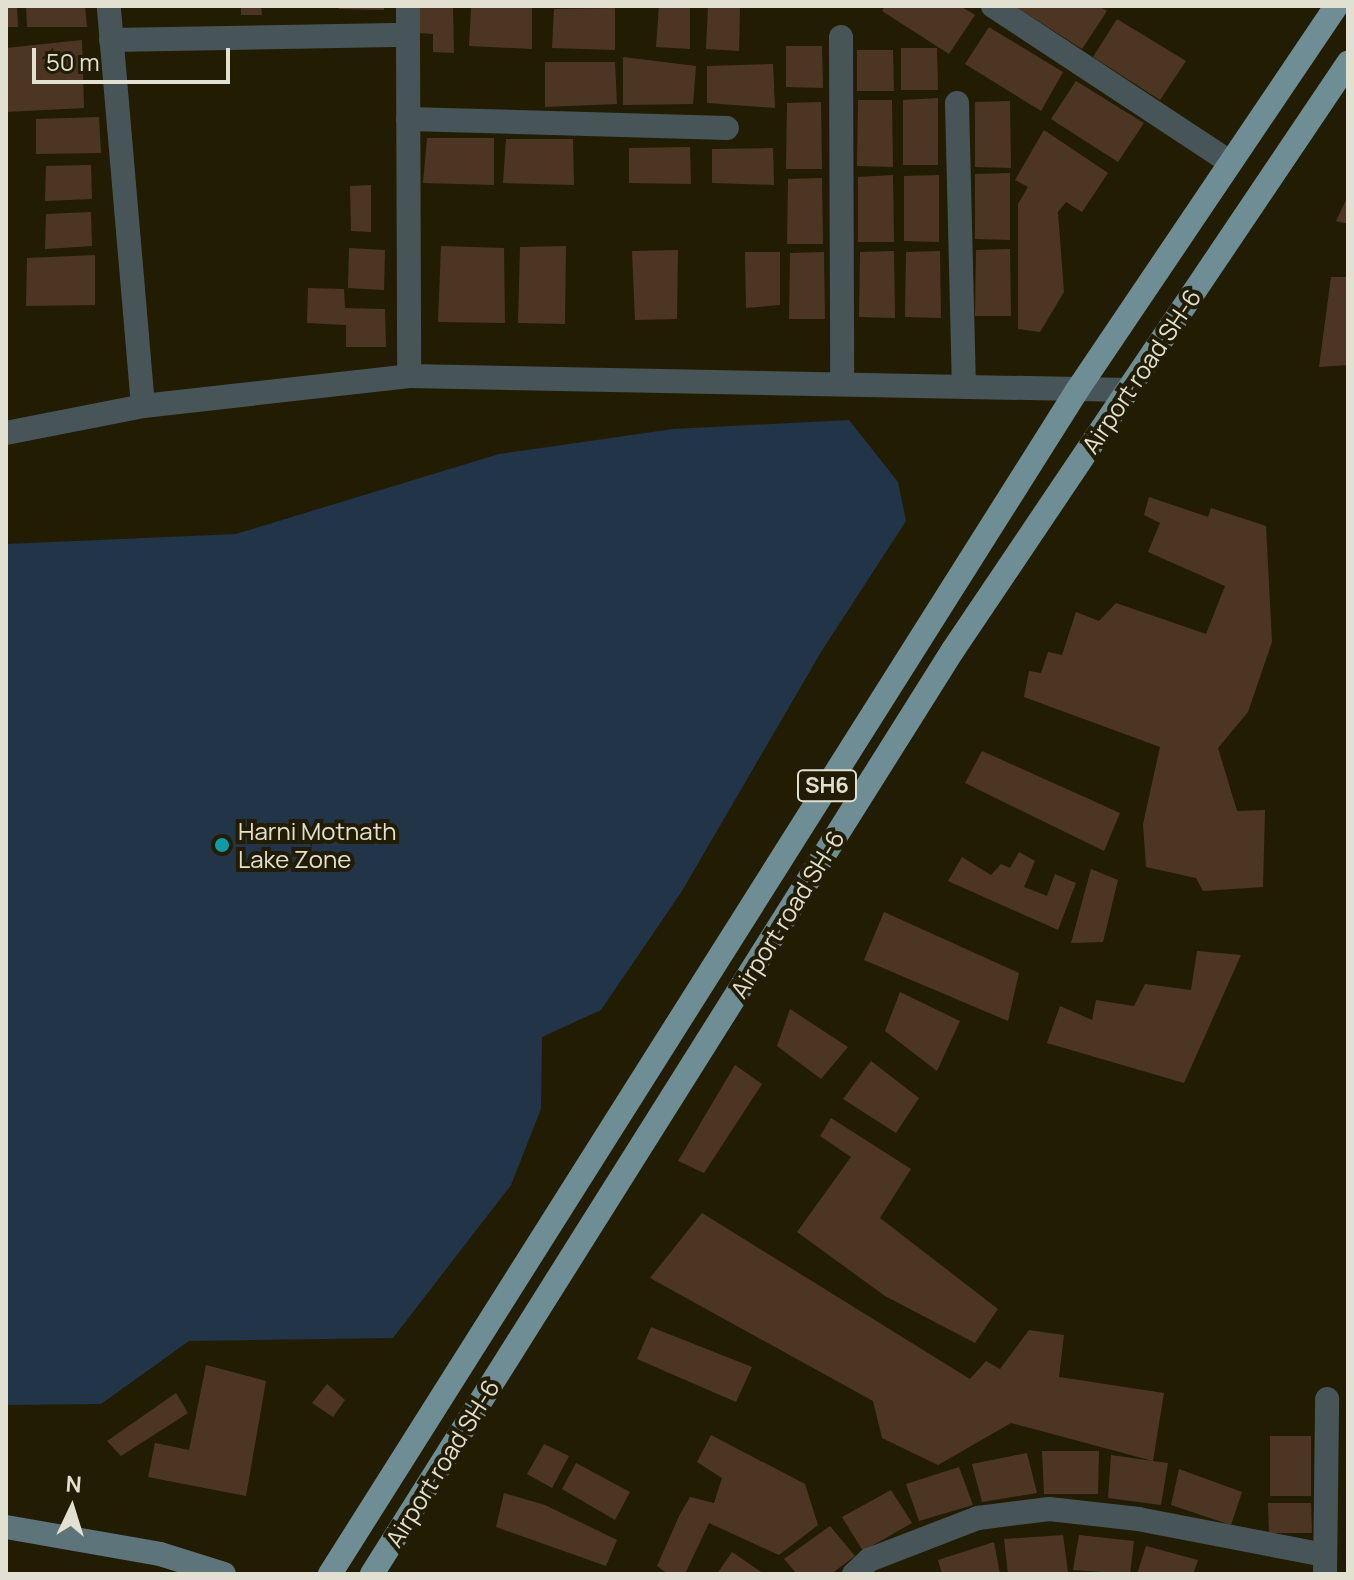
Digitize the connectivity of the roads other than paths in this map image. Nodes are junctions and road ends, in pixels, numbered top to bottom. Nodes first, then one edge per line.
1 (109, 6) edge
2 (408, 6) edge
3 (993, 6) edge
4 (1336, 6) edge
5 (408, 35) junction
6 (841, 37) dead end
7 (111, 40) junction
8 (1348, 63) edge
9 (957, 103) dead end
10 (408, 119) junction
11 (727, 128) dead end
12 (1230, 162) junction
13 (409, 376) junction
14 (842, 384) junction
15 (964, 386) junction
16 (1078, 389) junction
17 (1128, 390) junction
18 (143, 406) junction
19 (6, 433) edge
20 (668, 1033) junction
21 (699, 1053) junction
22 (1327, 1399) dead end
23 (1337, 1510) edge
24 (6, 1527) edge
25 (1325, 1565) edge
26 (224, 1574) edge
27 (330, 1574) edge
28 (372, 1574) edge
29 (854, 1574) edge

1 - 7 street
2 - 5 street
3 - 12 street
4 - 12 main road, SH6
5 - 7 street
5 - 10 street
6 - 14 street
7 - 18 street
8 - 17 main road, Airport road SH-6 / SH6
9 - 15 street
10 - 11 street
10 - 13 street
12 - 16 main road, SH6
13 - 14 street
13 - 18 street
14 - 15 street
15 - 16 street
16 - 17 street
16 - 20 main road, SH6
17 - 21 main road, Airport road SH-6 / SH6
18 - 19 street
20 - 21 main road
20 - 27 main road, SH6
21 - 28 main road, Airport road SH-6 / SH6
22 - 23 street
23 - 25 street
24 - 26 main road
25 - 29 street

